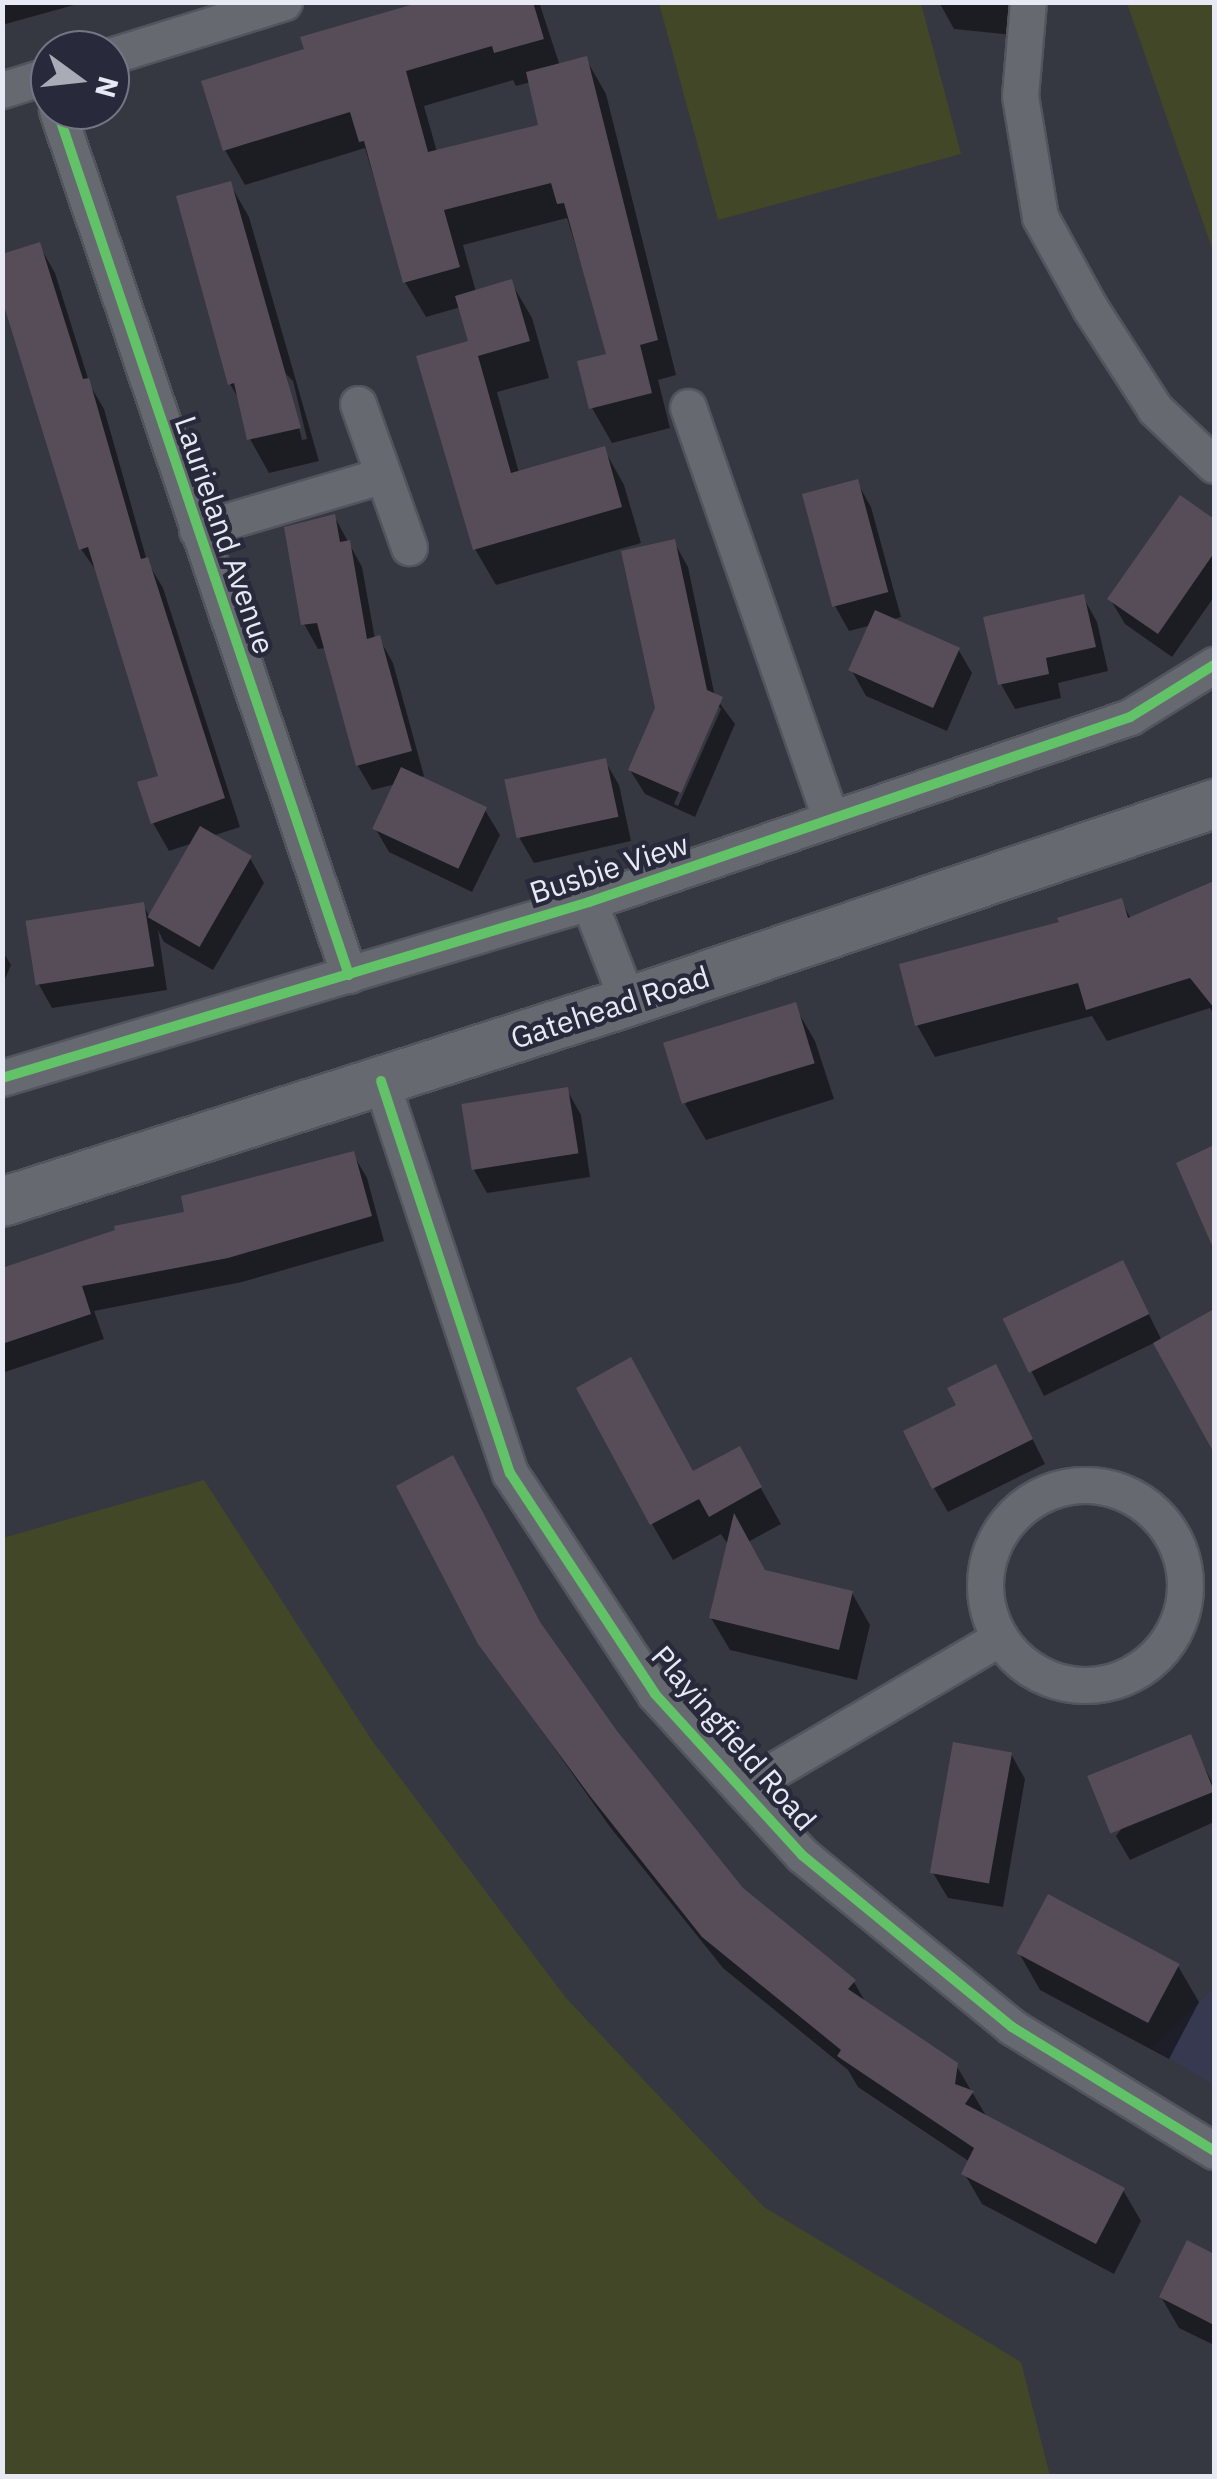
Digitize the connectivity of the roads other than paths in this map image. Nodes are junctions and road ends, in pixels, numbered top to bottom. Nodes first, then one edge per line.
1 (284, 2) edge
2 (1028, 2) edge
3 (130, 50) edge
4 (30, 84) edge
5 (2, 90) edge
6 (64, 130) edge
7 (358, 404) dead end
8 (688, 407) dead end
9 (1214, 465) edge
10 (381, 476) junction
11 (196, 530) junction
12 (409, 547) dead end
13 (1214, 665) edge
14 (1214, 804) edge
15 (831, 819) junction
16 (589, 902) junction
17 (349, 975) junction
18 (628, 1002) junction
19 (2, 1078) edge
20 (381, 1080) junction
21 (2, 1202) edge
22 (999, 1638) junction
23 (742, 1789) junction
24 (1214, 2151) edge

1 - 3 street
2 - 9 street
4 - 5 street
6 - 11 street, Laurieland Avenue
7 - 10 street
8 - 15 street
10 - 11 street
10 - 12 street
11 - 17 street, Laurieland Avenue
13 - 15 street, Busbie View
14 - 18 main road, Gatehead Road
15 - 16 street, Busbie View
16 - 17 street, Busbie View
16 - 18 street
17 - 19 street, Busbie View
18 - 20 main road, Gatehead Road
20 - 21 main road, Gatehead Road
20 - 23 street, Playingfield Road
22 - 22 street
22 - 23 street
23 - 24 street, Playingfield Road

